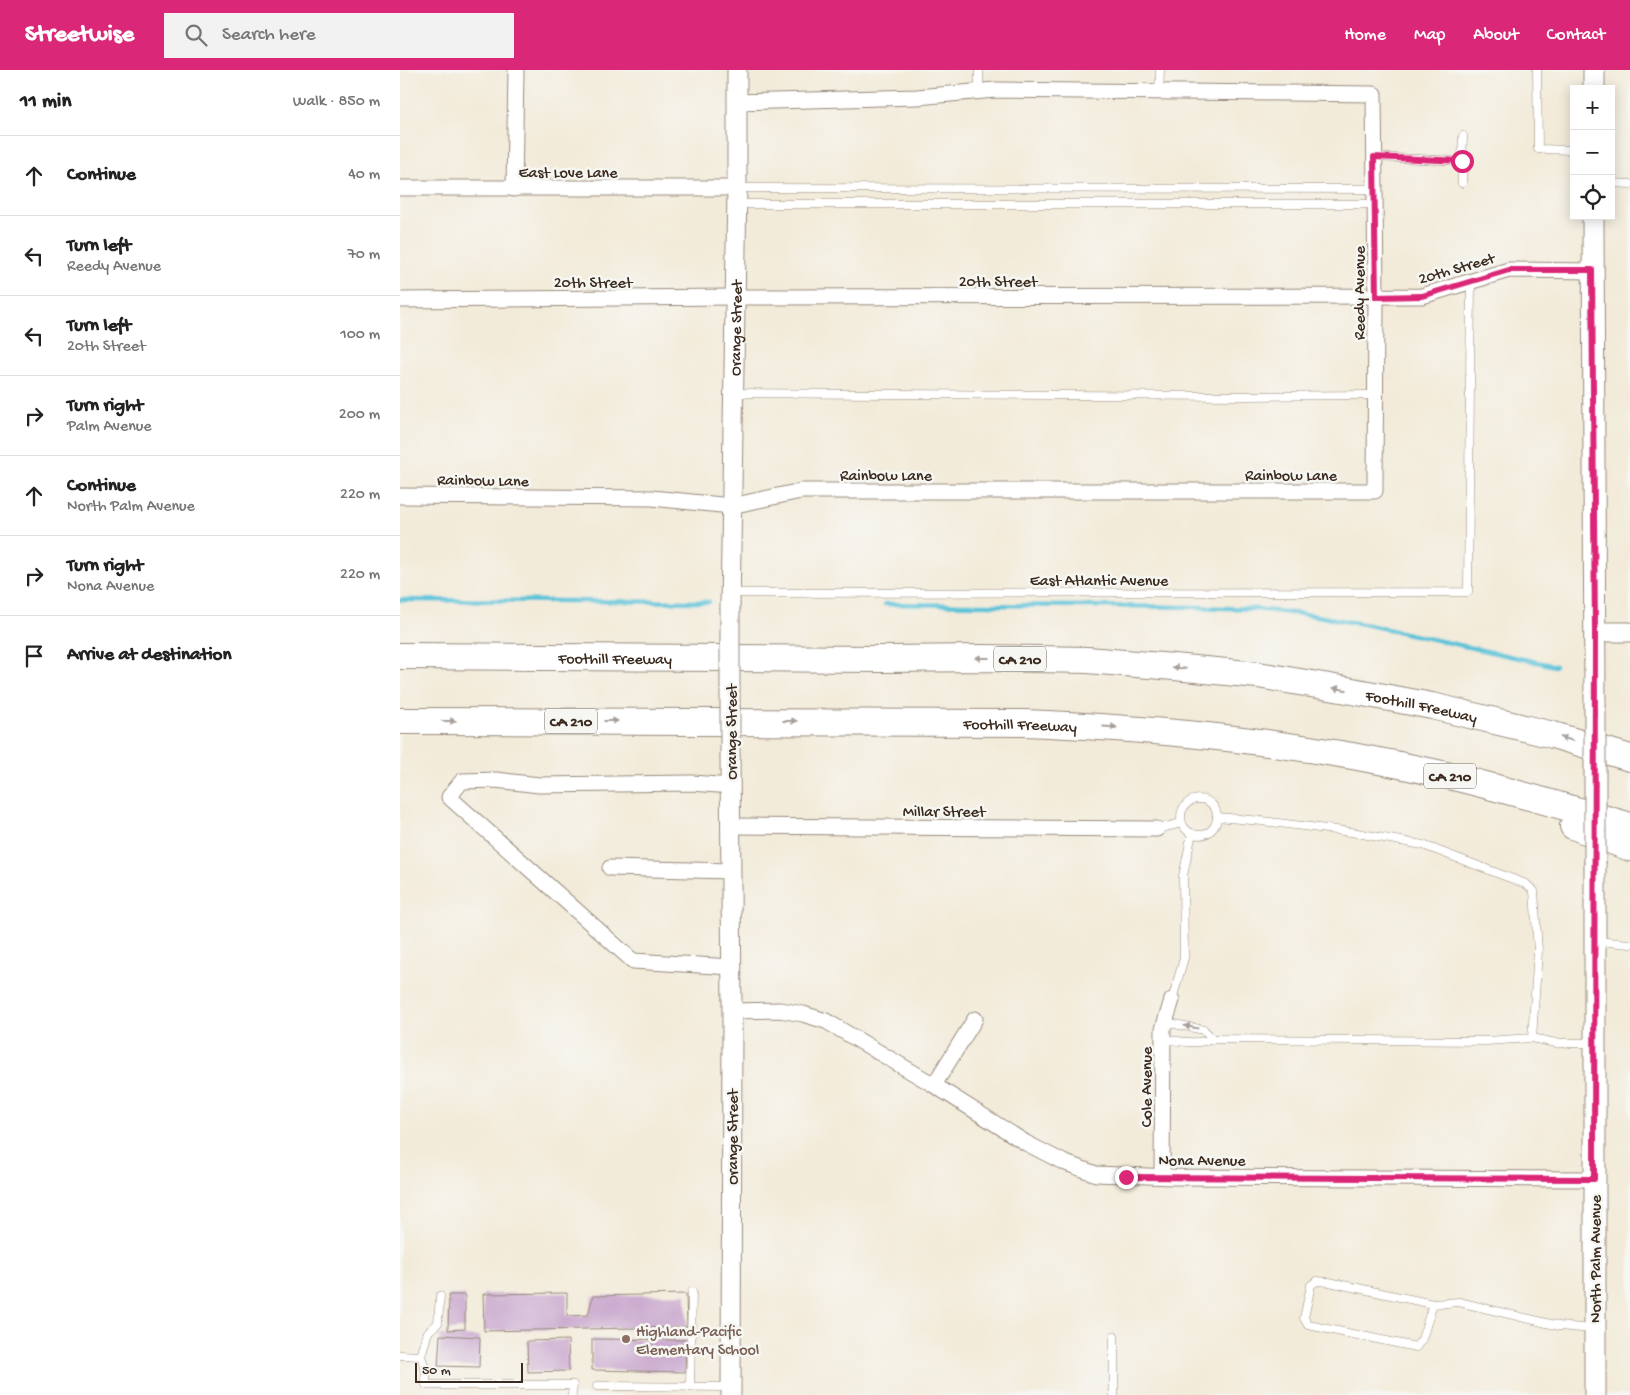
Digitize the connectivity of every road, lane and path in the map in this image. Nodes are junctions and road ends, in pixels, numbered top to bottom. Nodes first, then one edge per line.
1 (516, 70) edge
2 (737, 70) edge
3 (979, 70) edge
4 (1160, 70) edge
5 (1538, 70) edge
6 (1594, 70) edge
7 (1594, 85) edge
8 (979, 92) junction
9 (1160, 92) junction
10 (737, 102) junction
11 (1463, 136) dead end
12 (1570, 150) edge
13 (1374, 157) junction
14 (1462, 161) junction
15 (1462, 183) dead end
16 (1615, 183) edge
17 (1630, 184) edge
18 (400, 188) edge
19 (514, 189) junction
20 (737, 196) junction
21 (1374, 196) junction
22 (1593, 220) edge
23 (1592, 270) junction
24 (1471, 282) junction
25 (735, 297) junction
26 (1376, 297) junction
27 (400, 300) edge
28 (733, 392) junction
29 (1375, 395) junction
30 (1375, 491) joint
31 (400, 496) edge
32 (731, 506) junction
33 (730, 600) junction
34 (1595, 632) junction
35 (1630, 632) edge
36 (400, 656) edge
37 (400, 721) edge
38 (1266, 742) junction
39 (1630, 758) edge
40 (731, 786) junction
41 (1217, 817) junction
42 (1182, 823) junction
43 (731, 826) junction
44 (1630, 826) edge
45 (1157, 829) joint
46 (1192, 833) junction
47 (1630, 848) edge
48 (610, 868) dead end
49 (732, 871) junction
50 (1595, 941) junction
51 (1630, 944) edge
52 (732, 967) junction
53 (1172, 1000) joint
54 (732, 1011) junction
55 (975, 1019) dead end
56 (1165, 1022) junction
57 (1532, 1038) junction
58 (1163, 1039) junction
59 (1213, 1039) junction
60 (1595, 1043) junction
61 (934, 1085) junction
62 (1162, 1176) junction
63 (1594, 1179) junction
64 (692, 1292) dead end
65 (440, 1296) dead end
66 (1433, 1304) junction
67 (1595, 1329) junction
68 (1114, 1336) dead end
69 (400, 1355) edge
70 (421, 1356) junction
71 (597, 1386) dead end
72 (690, 1387) junction
73 (731, 1391) edge
74 (572, 1395) edge
75 (1114, 1395) edge
76 (1595, 1395) edge

1 - 19 street
2 - 10 street, Orange Street
3 - 8 lane
4 - 9 lane
5 - 12 lane
6 - 7 main road
8 - 9 street
8 - 10 street
9 - 13 street, Reedy Avenue
10 - 20 street, Orange Street
11 - 14 lane
13 - 14 lane
13 - 21 street, Reedy Avenue
14 - 15 lane
16 - 17 lane
18 - 19 street, East Love Lane
19 - 20 street, East Love Lane
20 - 21 lane
20 - 21 lane
20 - 25 street, Orange Street
21 - 26 street, Reedy Avenue
22 - 23 main road, North Palm Avenue
23 - 24 street, 20th Street
23 - 34 main road, North Palm Avenue
24 - 26 street, 20th Street
24 - 33 lane, East Atlantic Avenue
25 - 26 street, 20th Street
25 - 27 street, 20th Street
25 - 28 street, Orange Street
26 - 29 street, Reedy Avenue
28 - 29 lane
28 - 32 street, Orange Street
29 - 30 street, Reedy Avenue
30 - 32 street, Rainbow Lane
31 - 32 street, Rainbow Lane
32 - 33 street, Orange Street
33 - 40 street, Orange Street, bridge
34 - 35 street
34 - 50 main road, North Palm Avenue, bridge
39 -> 36 highway, Foothill Freeway / CA 210
37 -> 38 highway, Foothill Freeway / CA 210
38 - 44 highway, Foothill Freeway / CA 210
38 - 47 highway
40 - 43 street, Orange Street
40 - 52 street
41 - 42 lane
41 - 46 lane
41 - 57 lane
42 - 45 lane
42 - 46 lane
43 - 45 street, Millar Street
43 - 49 street, Orange Street
46 - 53 lane
48 - 49 street
49 - 52 street, Orange Street
50 - 51 lane
50 - 60 main road, North Palm Avenue
52 - 54 street, Orange Street
53 - 56 street, Cole Avenue
54 - 61 street, Nona Avenue
54 - 73 street, Orange Street
55 - 61 street
56 - 58 street, Cole Avenue
59 -> 56 lane
57 - 59 lane
57 - 60 lane
58 - 59 lane
58 - 62 street, Cole Avenue
60 - 63 main road, North Palm Avenue
61 - 62 street, Nona Avenue
62 - 63 street, Nona Avenue
63 - 67 main road, North Palm Avenue
64 - 72 lane
65 - 70 lane
66 - 66 lane
66 - 67 lane
67 - 76 main road, North Palm Avenue
68 - 75 lane
69 - 70 lane
70 - 74 lane
71 - 72 lane
72 - 73 lane

